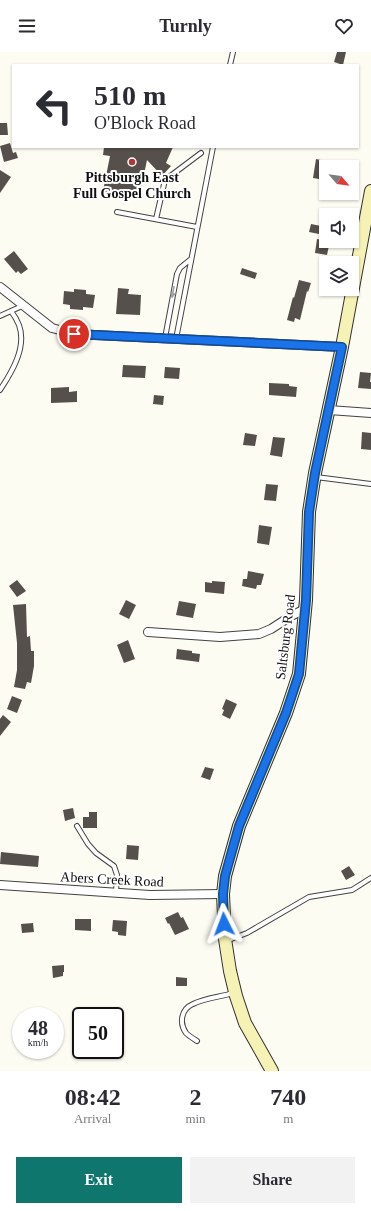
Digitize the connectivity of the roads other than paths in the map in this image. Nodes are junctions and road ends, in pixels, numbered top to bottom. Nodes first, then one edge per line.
1 (233, 52) edge
2 (230, 64) edge
3 (212, 148) edge
4 (201, 153) dead end
5 (371, 191) edge
6 (117, 212) dead end
7 (156, 219) junction
8 (197, 227) junction
9 (191, 259) junction
10 (0, 287) edge
11 (22, 306) junction
12 (11, 311) junction
13 (0, 316) edge
14 (165, 338) junction
15 (176, 339) junction
16 (342, 347) junction
17 (0, 390) edge
18 (329, 410) junction
19 (371, 412) edge
20 (314, 477) junction
21 (371, 484) edge
22 (305, 609) junction
23 (148, 632) dead end
24 (77, 826) dead end
25 (371, 878) edge
26 (0, 885) edge
27 (116, 893) junction
28 (223, 894) junction
29 (226, 941) junction
30 (236, 993) junction
31 (197, 1041) dead end
32 (272, 1071) edge

1 - 2 lane
3 - 8 lane
4 - 7 lane
5 - 16 main road, Saltsburg Road
6 - 7 lane
7 - 8 lane
8 - 9 lane
9 -> 14 lane
9 - 15 lane
10 - 11 street
11 - 12 lane
11 - 14 street
12 - 13 lane
12 - 17 lane
14 - 15 street
15 - 16 street
16 - 18 main road, Saltsburg Road
18 - 19 street
18 - 20 main road, Saltsburg Road
20 - 21 lane
20 - 22 main road, Saltsburg Road
22 - 23 street
22 - 28 main road, Saltsburg Road
24 - 27 lane
25 - 29 lane
26 - 27 street, Abers Creek Road
27 - 28 street, Abers Creek Road
28 - 29 main road, Saltsburg Road
29 - 30 main road, Saltsburg Road
30 - 31 lane
30 - 32 main road, Saltsburg Road

